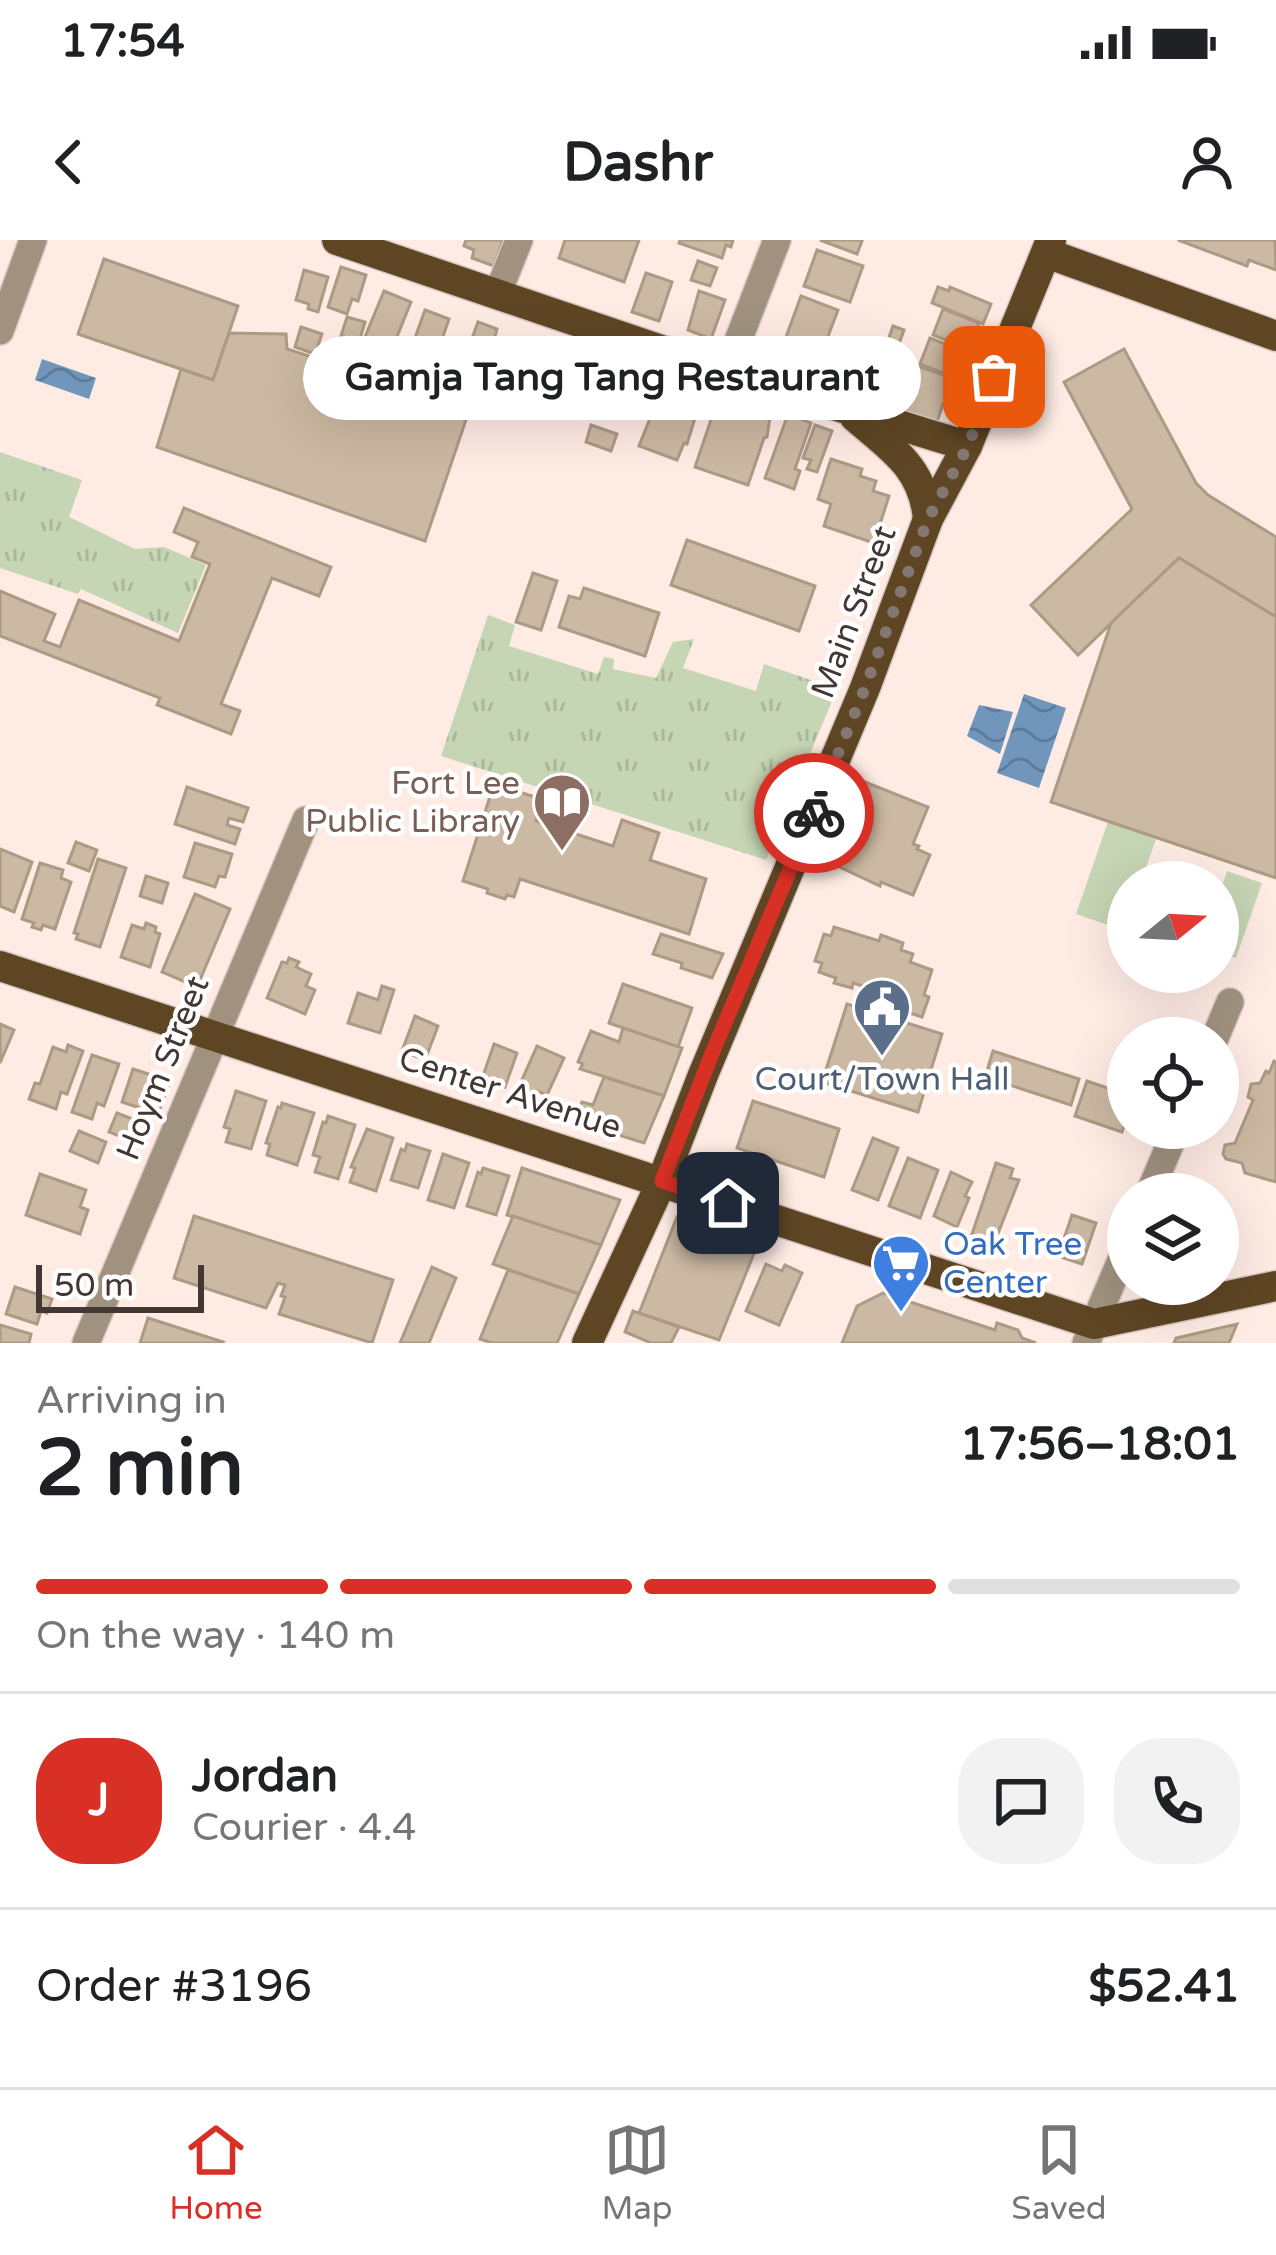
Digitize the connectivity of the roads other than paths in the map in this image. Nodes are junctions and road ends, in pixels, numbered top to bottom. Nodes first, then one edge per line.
1 (33, 240) edge
2 (338, 240) edge
3 (519, 240) edge
4 (777, 240) edge
5 (1048, 246) edge
6 (497, 295) junction
7 (0, 331) edge
8 (1276, 336) edge
9 (726, 373) junction
10 (846, 409) junction
11 (968, 446) junction
12 (928, 519) junction
13 (306, 820) dead end
14 (0, 966) edge
15 (1230, 1001) dead end
16 (1223, 1017) edge
17 (214, 1034) junction
18 (662, 1181) junction
19 (1276, 1286) edge
20 (1107, 1294) edge
21 (1090, 1334) edge
22 (86, 1343) edge
23 (587, 1343) edge

1 - 7 street
2 - 6 main road
3 - 6 street
4 - 9 street
5 - 8 main road
5 - 11 main road, Main Street
6 - 9 main road
9 - 10 main road
10 - 11 main road
10 - 12 main road
11 - 12 main road, Main Street
12 - 18 main road, Main Street
13 - 17 street, Hoym Street
14 - 17 main road, Center Avenue
15 - 16 street
17 - 18 main road, Center Avenue
17 - 22 street, Hoym Street
18 - 21 main road, Center Avenue
18 - 23 main road, Main Street
19 - 21 main road
20 - 21 street

